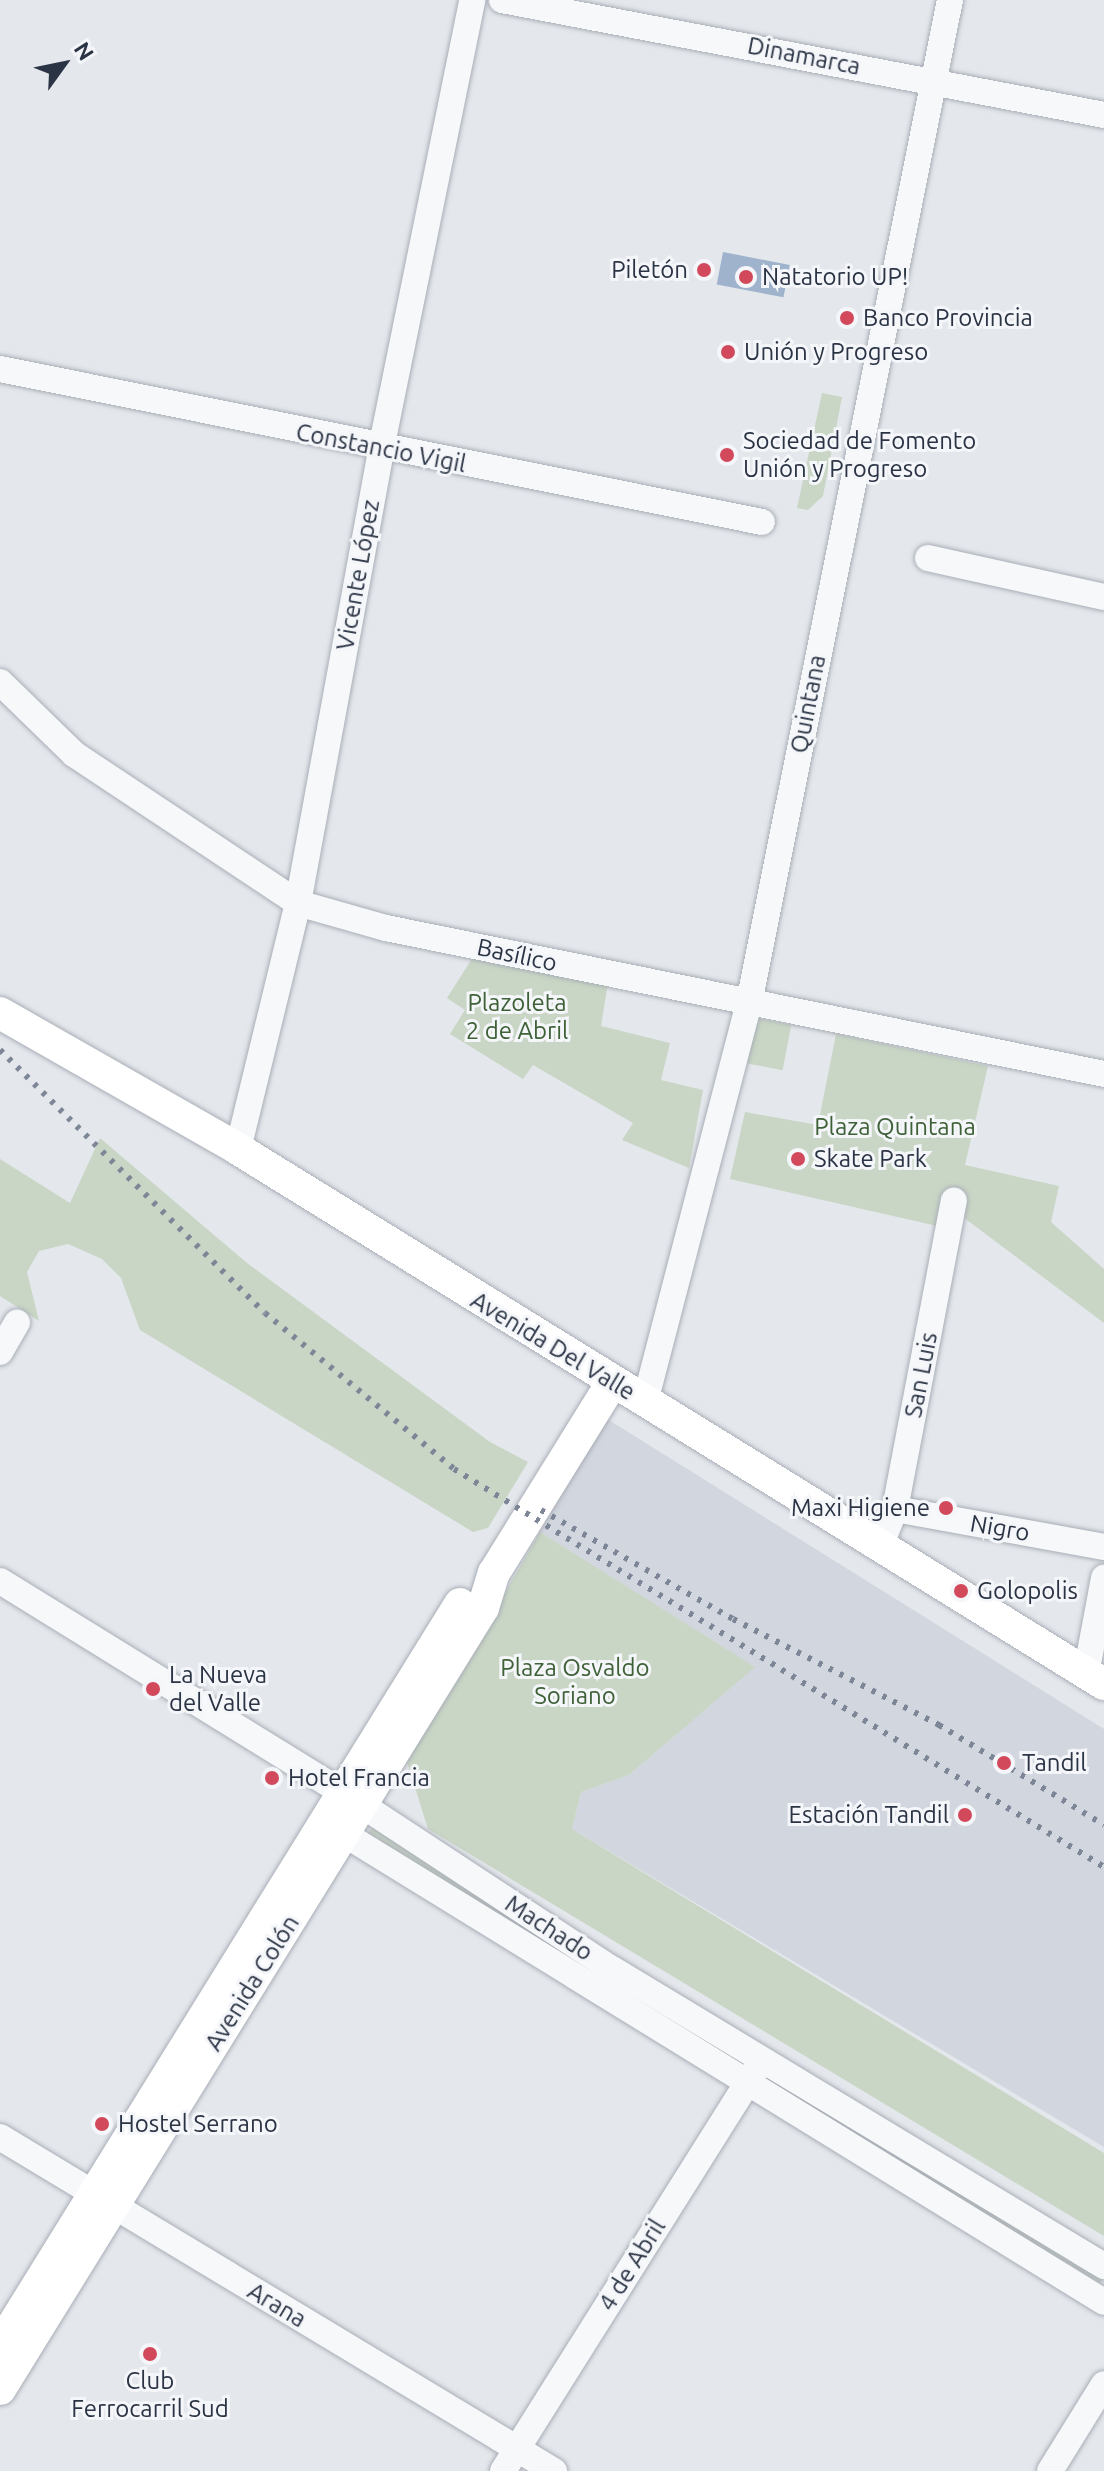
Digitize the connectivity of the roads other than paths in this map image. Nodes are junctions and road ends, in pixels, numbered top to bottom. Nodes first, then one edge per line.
1 (472, 0) edge
2 (502, 0) edge
3 (950, 0) edge
4 (934, 80) junction
5 (1104, 115) edge
6 (0, 369) edge
7 (381, 449) junction
8 (762, 522) dead end
9 (928, 558) dead end
10 (1104, 597) edge
11 (0, 682) edge
12 (298, 903) junction
13 (749, 1003) junction
14 (0, 1013) edge
15 (1104, 1074) edge
16 (238, 1149) junction
17 (954, 1201) dead end
18 (17, 1323) dead end
19 (0, 1352) edge
20 (611, 1384) junction
21 (645, 1402) junction
22 (895, 1509) junction
23 (880, 1547) junction
24 (1104, 1547) edge
25 (1104, 1578) edge
26 (0, 1581) edge
27 (1095, 1679) edge
28 (352, 1800) junction
29 (334, 1828) junction
30 (762, 2060) junction
31 (748, 2083) junction
32 (0, 2137) edge
33 (102, 2200) junction
34 (1104, 2266) edge
35 (1104, 2302) edge
36 (0, 2346) edge
37 (1104, 2384) edge
38 (0, 2389) edge
39 (516, 2448) junction
40 (503, 2471) edge
41 (554, 2471) edge
42 (1050, 2471) edge

1 - 7 street, Vicente López
2 - 4 street, Dinamarca
3 - 4 street, Quintana
4 - 5 street, Dinamarca
4 - 13 street, Quintana
6 - 7 street, Constancio Vigil
7 - 8 street, Constancio Vigil
7 - 12 street, Vicente López
9 - 10 street
11 - 12 street, Basílico
12 - 13 street, Basílico
12 - 16 street, Vicente López
13 - 15 street, Basílico
13 - 21 street, Quintana
14 - 16 main road, Avenida Del Valle
16 - 20 main road, Avenida Del Valle
17 - 22 street, San Luis
18 - 19 street
20 - 21 main road, Avenida Del Valle
20 - 28 main road, Avenida Colón
21 - 23 main road, Avenida Del Valle
22 - 23 street, San Luis
22 - 24 street, Nigro
23 - 27 main road, Avenida Del Valle
25 - 27 street
26 - 28 street, Machado
28 - 29 main road, Avenida Colón
28 - 30 street, Machado
29 - 31 street, Machado
29 - 33 main road, Avenida Colón
30 - 31 street, 4 de Abril
30 - 34 street, Machado
31 - 35 street, Machado
31 - 39 street, 4 de Abril
32 - 33 street, Arana
33 - 36 main road, Avenida Colón
33 - 38 main road, Avenida Colón
33 - 39 street, Arana
37 - 42 street
39 - 40 street, 4 de Abril
39 - 41 street, Arana

